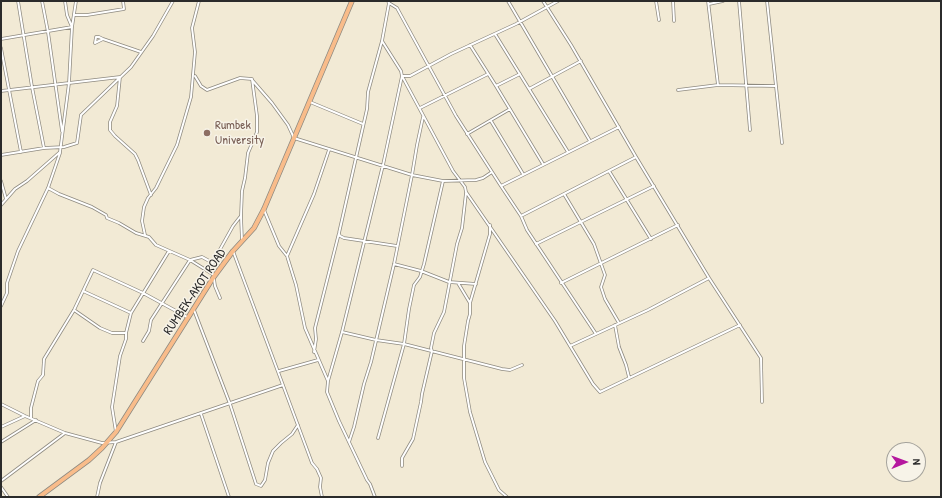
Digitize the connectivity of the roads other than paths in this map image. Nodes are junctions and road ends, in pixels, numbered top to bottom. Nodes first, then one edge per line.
1 (18, 1) edge
2 (42, 1) edge
3 (65, 1) edge
4 (76, 1) edge
5 (123, 1) edge
6 (173, 1) edge
7 (199, 1) edge
8 (352, 1) edge
9 (508, 1) edge
10 (543, 1) edge
11 (558, 1) edge
12 (656, 1) edge
13 (673, 1) edge
14 (723, 1) edge
15 (739, 1) edge
16 (767, 1) edge
17 (389, 2) edge
18 (708, 2) edge
19 (548, 8) junction
20 (74, 15) junction
21 (659, 20) dead end
22 (674, 21) dead end
23 (520, 22) junction
24 (72, 27) junction
25 (48, 32) junction
26 (496, 34) junction
27 (24, 35) junction
28 (1, 39) edge
29 (103, 40) dead end
30 (382, 41) junction
31 (470, 45) junction
32 (1, 48) edge
33 (142, 52) junction
34 (581, 61) junction
35 (429, 66) junction
36 (488, 74) junction
37 (520, 74) junction
38 (194, 75) junction
39 (402, 76) junction
40 (553, 76) junction
41 (120, 77) junction
42 (252, 80) junction
43 (69, 83) junction
44 (55, 84) junction
45 (718, 85) junction
46 (746, 85) junction
47 (496, 86) junction
48 (776, 86) junction
49 (32, 87) junction
50 (530, 89) junction
51 (8, 90) junction
52 (678, 90) dead end
53 (1, 91) edge
54 (445, 96) junction
55 (309, 102) junction
56 (420, 108) junction
57 (510, 109) junction
58 (424, 116) junction
59 (490, 121) junction
60 (363, 124) junction
61 (619, 127) junction
62 (750, 130) dead end
63 (62, 134) junction
64 (467, 134) junction
65 (294, 138) junction
66 (590, 142) junction
67 (782, 143) dead end
68 (61, 146) junction
69 (44, 148) junction
70 (329, 150) junction
71 (21, 152) junction
72 (60, 152) junction
73 (568, 152) junction
74 (1, 156) edge
75 (636, 157) junction
76 (356, 158) junction
77 (543, 164) junction
78 (383, 165) junction
79 (609, 171) junction
80 (492, 172) junction
81 (523, 174) junction
82 (412, 175) junction
83 (1, 181) edge
84 (443, 181) junction
85 (460, 181) junction
86 (501, 186) junction
87 (654, 186) junction
88 (48, 188) junction
89 (466, 192) junction
90 (564, 194) junction
91 (151, 195) junction
92 (6, 199) junction
93 (627, 199) junction
94 (1, 205) edge
95 (264, 209) junction
96 (241, 216) junction
97 (521, 216) junction
98 (580, 222) junction
99 (490, 224) junction
100 (678, 225) junction
101 (339, 233) junction
102 (145, 235) junction
103 (651, 239) junction
104 (364, 240) junction
105 (242, 242) junction
106 (536, 244) junction
107 (397, 246) junction
108 (169, 251) junction
109 (233, 251) junction
110 (287, 256) junction
111 (190, 260) junction
112 (213, 263) junction
113 (602, 263) junction
114 (394, 264) junction
115 (208, 271) junction
116 (421, 271) junction
117 (214, 276) junction
118 (709, 278) junction
119 (449, 282) junction
120 (457, 282) junction
121 (561, 283) junction
122 (476, 284) junction
123 (84, 291) junction
124 (143, 293) junction
125 (220, 298) dead end
126 (470, 302) junction
127 (163, 303) junction
128 (1, 306) edge
129 (194, 309) junction
130 (74, 310) junction
131 (131, 313) junction
132 (188, 318) junction
133 (619, 323) junction
134 (615, 325) junction
135 (740, 325) junction
136 (342, 332) junction
137 (126, 333) junction
138 (596, 334) junction
139 (376, 340) junction
140 (144, 341) dead end
141 (404, 344) junction
142 (570, 346) junction
143 (432, 351) junction
144 (314, 352) junction
145 (318, 360) junction
146 (464, 360) junction
147 (522, 365) dead end
148 (278, 371) junction
149 (629, 377) junction
150 (328, 381) junction
151 (283, 385) junction
152 (762, 402) dead end
153 (1, 404) edge
154 (230, 404) junction
155 (201, 414) junction
156 (26, 416) junction
157 (32, 418) junction
158 (36, 420) junction
159 (298, 425) junction
160 (1, 427) edge
161 (65, 432) junction
162 (116, 432) junction
163 (378, 438) dead end
164 (1, 442) edge
165 (107, 442) junction
166 (116, 442) junction
167 (349, 442) junction
168 (402, 466) dead end
169 (1, 481) edge
170 (1, 487) edge
171 (8, 497) edge
172 (39, 497) edge
173 (97, 497) edge
174 (229, 497) edge
175 (322, 497) edge
176 (375, 497) edge
177 (507, 497) edge

1 - 27 street
2 - 25 street
3 - 24 street
4 - 20 street
5 - 20 street
6 - 33 street
7 - 38 street
8 - 55 main road, RUMBEK-AKOT ROAD
9 - 23 street
10 - 19 street
11 - 19 street
12 - 21 street
13 - 22 street
14 - 18 street
15 - 46 street
16 - 48 street
17 - 30 street
17 - 35 street
18 - 45 street
19 - 23 street
19 - 34 street
20 - 24 street
23 - 26 street
23 - 40 street
24 - 25 street
24 - 43 street
25 - 27 street
25 - 44 street
26 - 31 street
26 - 37 street
27 - 28 street
27 - 49 street
29 - 33 street
30 - 39 street
30 - 60 street
31 - 35 street
31 - 36 street
32 - 51 street
33 - 41 street
34 - 40 street
34 - 61 street
35 - 39 street
35 - 54 street
36 - 47 street
36 - 54 street
37 - 47 street
37 - 50 street
38 - 42 street
38 - 91 street
39 - 56 street
39 - 78 street
40 - 50 street
40 - 66 street
41 - 43 street
41 - 68 street
41 - 91 street
42 - 65 street
42 - 96 street
43 - 44 street
43 - 63 street
44 - 49 street
44 - 63 street
45 - 46 street
45 - 52 street
46 - 48 street
46 - 62 street
47 - 57 street
48 - 67 street
49 - 51 street
49 - 69 street
50 - 73 street
51 - 53 street
51 - 71 street
54 - 56 street
54 - 64 street
55 - 60 street
55 - 65 main road, RUMBEK-AKOT ROAD
56 - 58 street
57 - 59 street
57 - 77 street
58 - 82 street
58 - 85 street
59 - 64 street
59 - 81 street
60 - 76 street
61 - 66 street
61 - 75 street
63 - 68 street
64 - 80 street
65 - 70 street
65 - 95 main road, RUMBEK-AKOT ROAD
66 - 73 street
68 - 69 street
68 - 72 street
69 - 71 street
70 - 76 street
70 - 110 street
71 - 74 street
72 - 88 street
72 - 92 street
73 - 77 street
75 - 79 street
75 - 87 street
76 - 78 street
76 - 101 street
77 - 81 street
78 - 82 street
78 - 104 street
79 - 90 street
79 - 93 street
80 - 85 street
80 - 86 street
81 - 86 street
82 - 84 street
82 - 107 street
83 - 92 street
84 - 85 street
84 - 116 street
85 - 89 street
86 - 97 street
87 - 93 street
87 - 100 street
88 - 102 street
88 - 128 street
89 - 99 street
89 - 119 street
90 - 97 street
90 - 98 street
91 - 102 street
92 - 94 street
93 - 98 street
93 - 103 street
95 - 105 main road, RUMBEK-AKOT ROAD
95 - 110 street
96 - 105 street
96 - 112 street
97 - 106 street
98 - 106 street
98 - 113 street
99 - 122 street
99 - 142 street
100 - 103 street
100 - 118 street
101 - 104 street
101 - 144 street
102 - 108 street
103 - 113 street
104 - 107 street
104 - 136 street
105 - 109 main road, RUMBEK-AKOT ROAD
106 - 121 street
107 - 114 street
108 - 111 street
108 - 124 street
109 - 117 main road, RUMBEK-AKOT ROAD
109 - 148 street
110 - 144 street
111 - 112 street
111 - 115 street
111 - 127 street
112 - 115 street
113 - 121 street
113 - 133 street
114 - 116 street
114 - 139 street
115 - 117 street
116 - 119 street
116 - 141 street
117 - 125 street
117 - 129 main road, RUMBEK-AKOT ROAD
118 - 133 street
118 - 135 street
119 - 120 street
119 - 143 street
120 - 122 street
120 - 126 street
121 - 138 street
122 - 126 street
123 - 124 street
123 - 130 street
123 - 131 street
124 - 127 street
124 - 131 street
126 - 146 street
127 - 132 street
127 - 140 street
129 - 132 main road, RUMBEK-AKOT ROAD
129 - 154 street
130 - 137 street
130 - 157 street
131 - 137 street
132 - 162 main road, RUMBEK-AKOT ROAD
133 - 134 street
134 - 138 street
134 - 149 street
135 - 149 street
135 - 152 street
136 - 139 street
136 - 150 street
137 - 162 street
138 - 142 street
139 - 141 street
139 - 167 street
141 - 143 street
141 - 163 street
142 - 149 street
143 - 146 street
143 - 168 street
144 - 145 street
145 - 148 street
145 - 150 street
146 - 147 street
146 - 177 street
148 - 151 street
150 - 167 street
151 - 154 street
151 - 159 street
153 - 156 street
154 - 155 street
154 - 159 street
155 - 166 street
155 - 174 street
156 - 157 street
156 - 160 street
157 - 158 street
158 - 161 street
158 - 164 street
159 - 175 street
161 - 165 street
161 - 169 street
162 - 165 main road, RUMBEK-AKOT ROAD
165 - 166 street
165 - 172 main road, RUMBEK-AKOT ROAD
166 - 173 street
167 - 176 street
170 - 171 street

